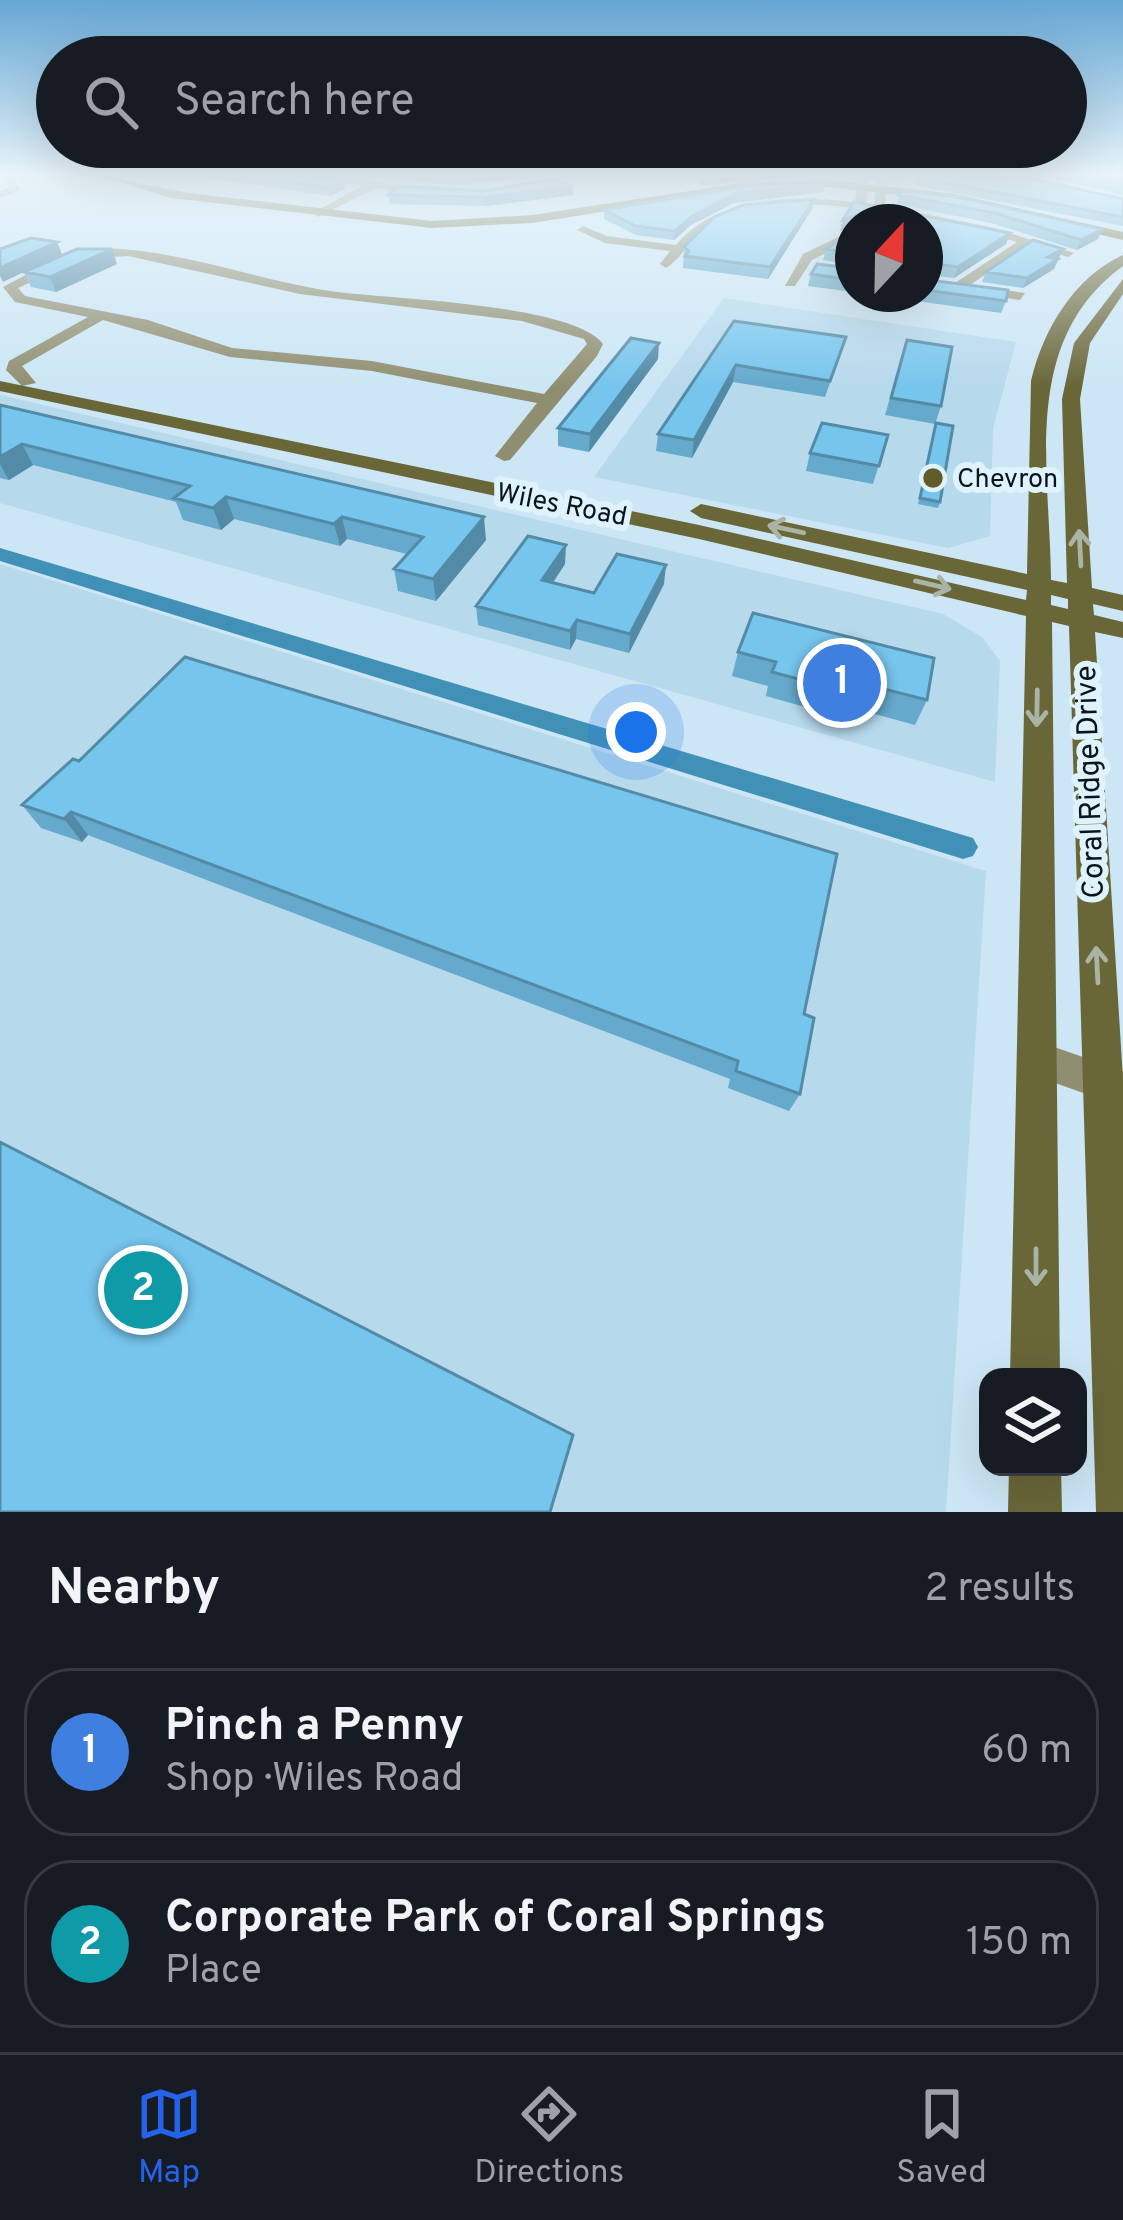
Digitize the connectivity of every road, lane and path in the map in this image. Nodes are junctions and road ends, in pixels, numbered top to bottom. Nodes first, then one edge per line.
1 (654, 246) edge
2 (683, 246) edge
3 (833, 246) edge
4 (1020, 246) edge
5 (1043, 246) edge
6 (680, 249) junction
7 (1068, 253) edge
8 (1123, 259) edge
9 (665, 264) dead end
10 (800, 266) junction
11 (830, 270) edge
12 (790, 283) dead end
13 (1123, 283) edge
14 (943, 285) edge
15 (958, 287) junction
16 (1020, 296) dead end
17 (85, 321) junction
18 (0, 356) edge
19 (0, 383) edge
20 (28, 383) junction
21 (548, 400) junction
22 (504, 456) dead end
23 (1037, 597) junction
24 (1123, 603) edge
25 (1082, 607) junction
26 (1123, 630) edge
27 (1037, 1059) junction
28 (1113, 1086) edge
29 (1036, 1368) edge
30 (1035, 1476) edge
31 (1035, 1512) edge
32 (1123, 1512) edge

1 - 6 street
2 - 6 street
3 - 10 street
4 - 15 street
5 - 7 street
6 - 9 street
8 - 23 street, Coral Ridge Drive
10 - 11 street
10 - 12 street
25 -> 13 street, Coral Ridge Drive
14 - 15 street
15 - 16 street
17 - 18 street
17 - 20 street
17 - 21 street
17 - 21 street
19 - 20 street, Wiles Road
19 -> 23 street, Wiles Road
23 -> 20 street, Wiles Road
21 - 22 street
23 - 25 street, Wiles Road
23 -> 27 street, Coral Ridge Drive
24 - 25 street, Wiles Road
25 - 26 street, Wiles Road
28 -> 25 street, Coral Ridge Drive
27 - 28 street
27 -> 29 street, Coral Ridge Drive
28 - 32 street, Coral Ridge Drive
30 - 31 street

